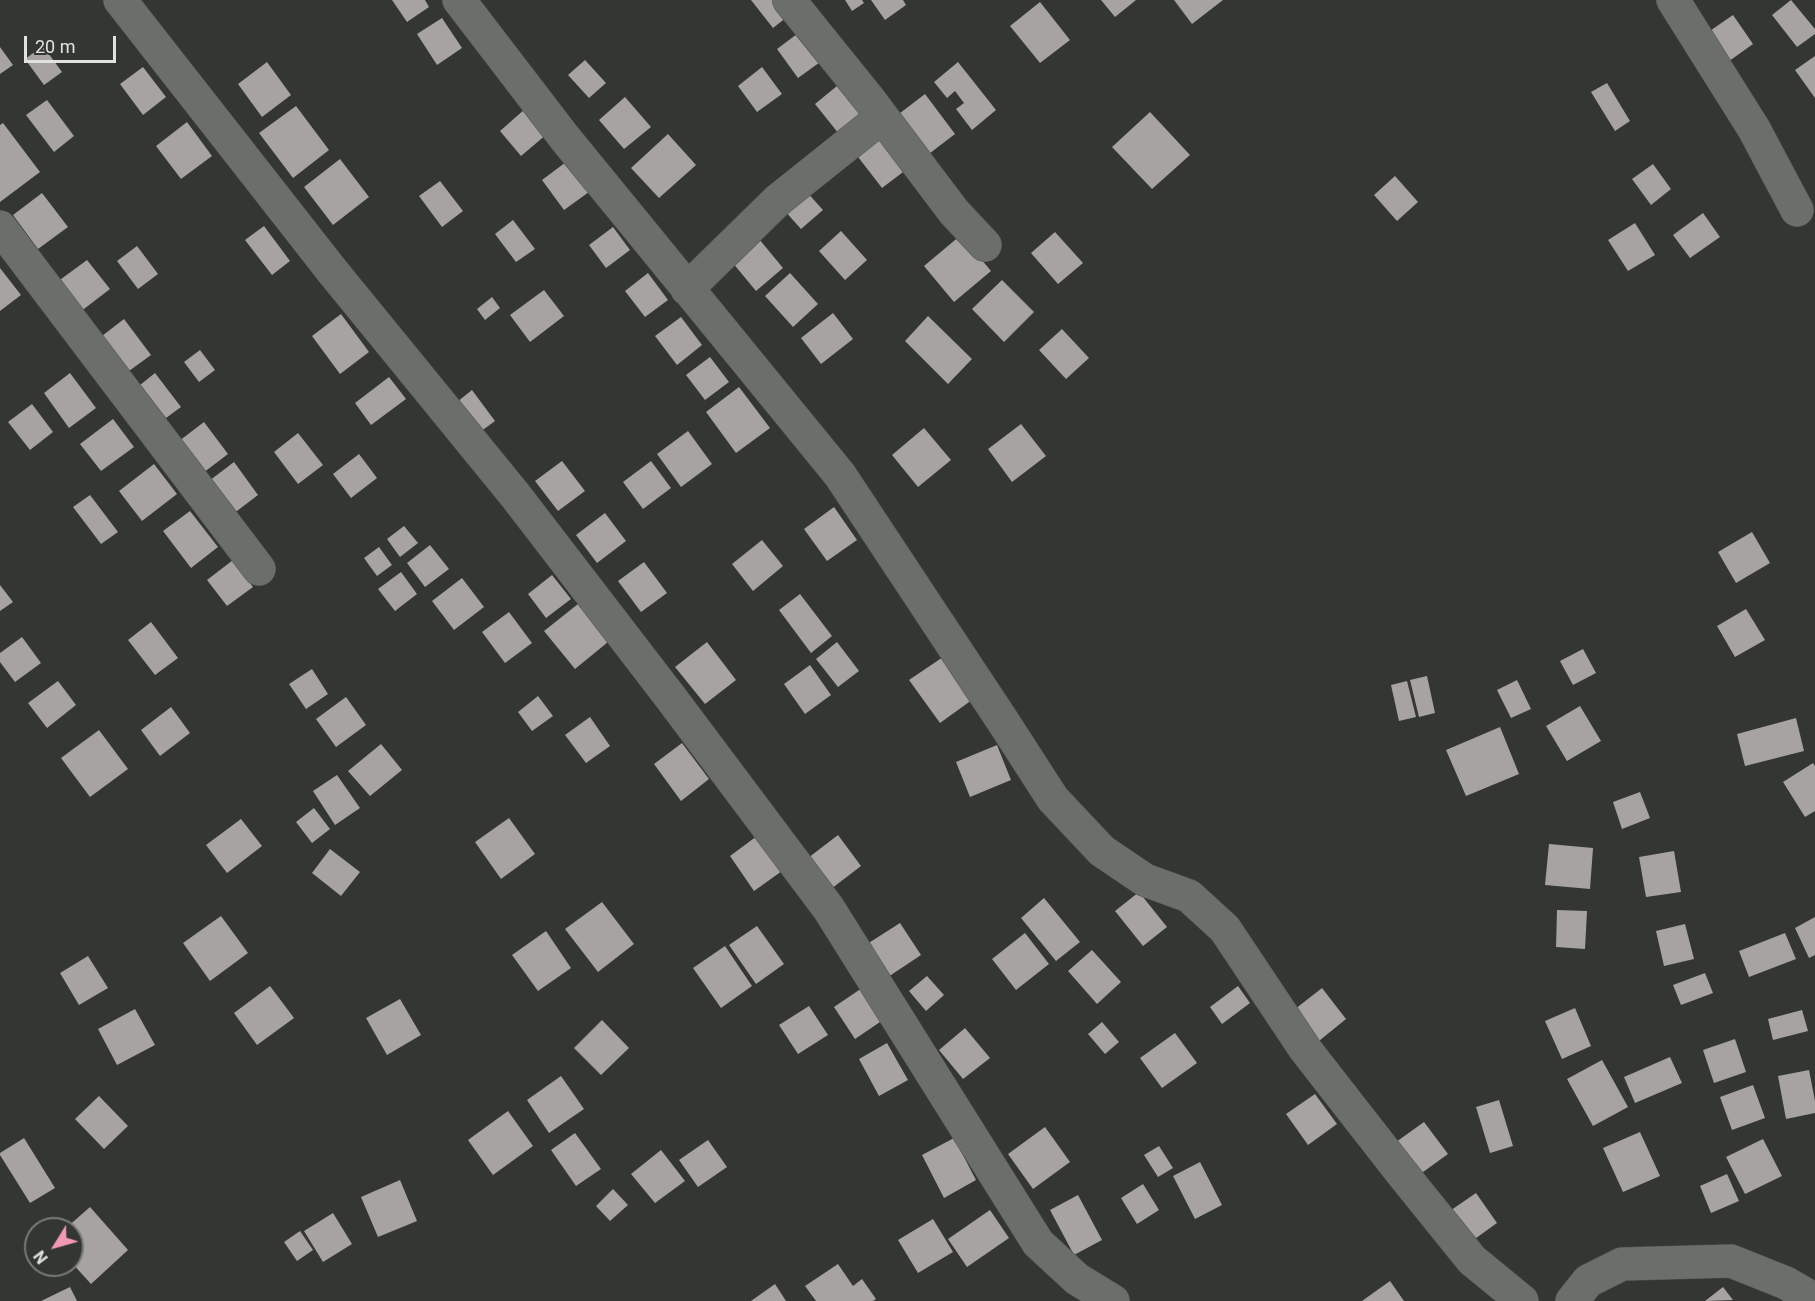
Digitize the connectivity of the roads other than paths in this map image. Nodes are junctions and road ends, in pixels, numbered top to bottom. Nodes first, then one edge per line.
1 (120, 0) edge
2 (459, 0) edge
3 (789, 0) edge
4 (1673, 0) edge
5 (882, 117) junction
6 (1797, 210) dead end
7 (0, 227) edge
8 (985, 244) dead end
9 (687, 289) junction
10 (259, 569) dead end
11 (1815, 1300) edge
12 (1113, 1301) edge
13 (1522, 1301) edge
14 (1572, 1301) edge

1 - 12 street
2 - 9 street
3 - 5 street
4 - 6 street
5 - 8 street
5 - 9 street
7 - 10 street
9 - 13 street
11 - 14 street

